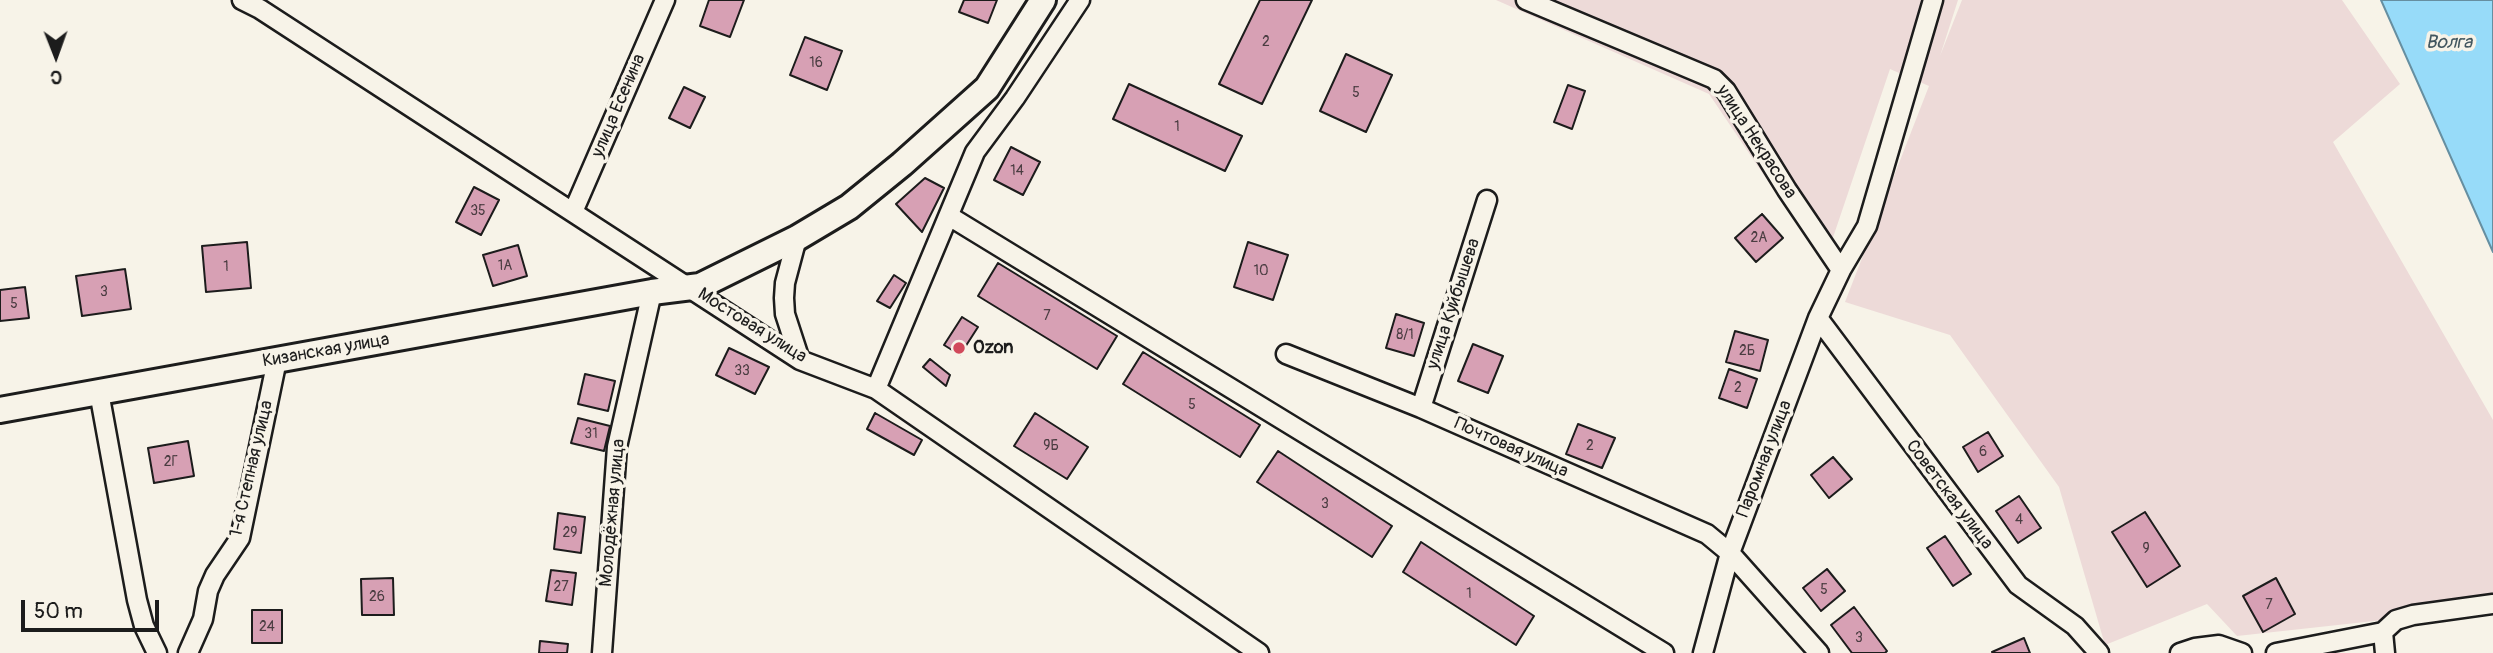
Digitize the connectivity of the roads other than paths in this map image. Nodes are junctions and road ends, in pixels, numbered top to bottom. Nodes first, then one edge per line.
1 (242, 0) edge
2 (666, 0) edge
3 (1043, 0) edge
4 (1080, 0) edge
5 (1526, 0) edge
6 (1933, 0) edge
7 (1487, 200) dead end
8 (573, 212) junction
9 (950, 216) junction
10 (797, 238) junction
11 (1841, 270) junction
12 (689, 287) junction
13 (652, 292) junction
14 (1818, 318) junction
15 (1286, 354) dead end
16 (276, 360) junction
17 (800, 360) junction
18 (876, 389) junction
19 (99, 392) junction
20 (1421, 408) junction
21 (0, 410) edge
22 (1730, 553) junction
23 (2493, 604) edge
24 (2383, 632) junction
25 (157, 653) edge
26 (188, 653) edge
27 (602, 653) edge
28 (1259, 653) edge
29 (1664, 653) edge
30 (1703, 653) edge
31 (1819, 653) edge
32 (2099, 653) edge
33 (2180, 653) edge
34 (2242, 653) edge
35 (2276, 653) edge
36 (2385, 653) edge

1 - 8 street, Мостовая улица
2 - 8 street, улица Есенина
3 - 10 street, Кизанская улица
4 - 9 street
5 - 11 street, улица Некрасова
6 - 11 street, Паромная улица
7 - 20 street, улица Куйбышева
8 - 12 street, Мостовая улица
9 - 18 street
9 - 29 street
10 - 12 street, Кизанская улица
10 - 17 street
11 - 14 street, Паромная улица
12 - 13 street, Кизанская улица
12 - 17 street, Мостовая улица
13 - 16 street, Кизанская улица
13 - 27 street, Молодёжная улица
14 - 22 street, Паромная улица
14 - 32 street, Советская улица
15 - 20 street, Почтовая улица
16 - 19 street, Кизанская улица
16 - 26 street, 1-я Степная улица
17 - 18 street, Мостовая улица
18 - 28 street, Мостовая улица
19 - 21 street, Кизанская улица
19 - 25 street
20 - 22 street, Почтовая улица
22 - 30 street, Паромная улица
22 - 31 street, Почтовая улица
23 - 24 street
24 - 35 street
24 - 36 street
33 - 34 street

